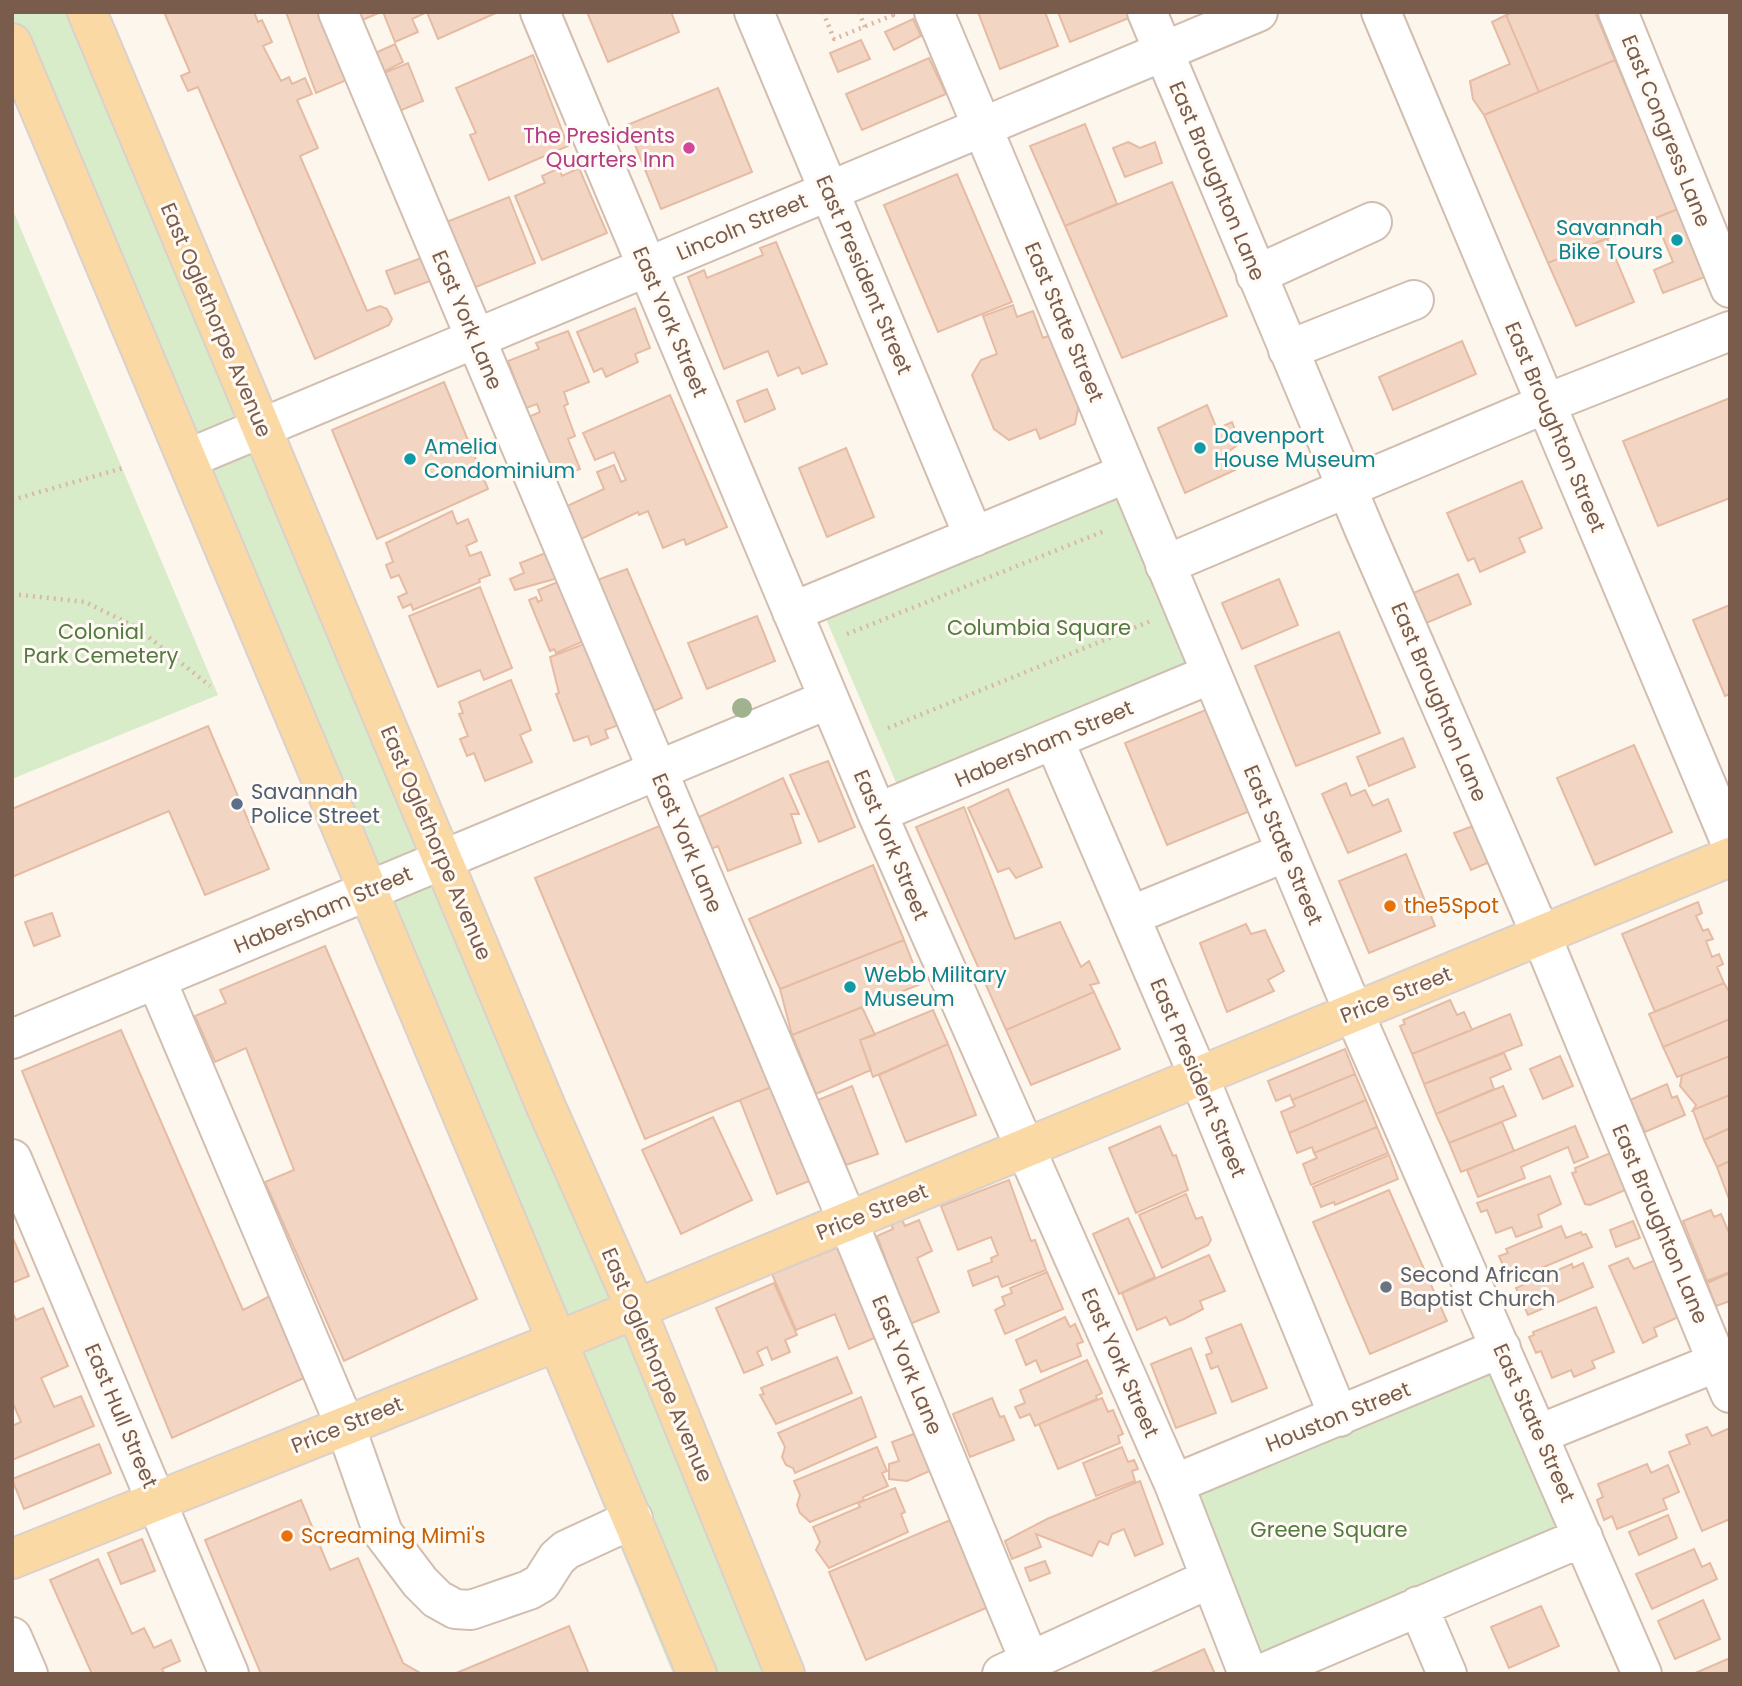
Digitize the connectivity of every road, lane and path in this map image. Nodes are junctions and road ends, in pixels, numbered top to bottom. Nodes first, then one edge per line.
1 (87, 12) edge
2 (338, 12) edge
3 (540, 12) edge
4 (754, 12) edge
5 (823, 12) edge
6 (859, 12) edge
7 (891, 12) edge
8 (934, 12) edge
9 (1147, 12) edge
10 (1258, 12) edge
11 (1381, 12) edge
12 (1618, 12) edge
13 (865, 27) junction
14 (12, 43) edge
15 (1163, 51) junction
16 (982, 127) junction
17 (829, 191) junction
18 (1372, 222) dead end
19 (647, 267) junction
20 (1256, 275) junction
21 (1730, 288) edge
22 (1414, 300) dead end
23 (1730, 331) edge
24 (474, 338) junction
25 (1288, 349) junction
26 (1545, 404) junction
27 (261, 427) junction
28 (187, 459) junction
29 (122, 468) dead end
30 (1127, 473) junction
31 (1348, 488) junction
32 (12, 500) edge
33 (1107, 530) dead end
34 (974, 537) junction
35 (1166, 565) junction
36 (12, 594) edge
37 (792, 612) junction
38 (1156, 620) dead end
39 (847, 634) dead end
40 (1211, 674) junction
41 (210, 686) dead end
42 (829, 699) junction
43 (888, 728) dead end
44 (1054, 740) junction
45 (656, 771) junction
46 (877, 813) junction
47 (1730, 841) edge
48 (1286, 852) junction
49 (1730, 857) edge
50 (443, 860) junction
51 (369, 891) junction
52 (1130, 916) junction
53 (1541, 935) junction
54 (156, 979) junction
55 (1354, 1013) junction
56 (12, 1039) edge
57 (1199, 1077) junction
58 (1026, 1148) junction
59 (12, 1159) edge
60 (848, 1222) junction
61 (636, 1309) junction
62 (558, 1341) junction
63 (1501, 1348) junction
64 (1726, 1371) edge
65 (1339, 1417) junction
66 (345, 1425) junction
67 (1539, 1434) junction
68 (1174, 1484) junction
69 (156, 1500) junction
70 (633, 1519) junction
71 (1583, 1537) junction
72 (12, 1559) edge
73 (1209, 1579) junction
74 (1418, 1606) junction
75 (12, 1637) edge
76 (1022, 1670) edge
77 (28, 1674) edge
78 (229, 1674) edge
79 (697, 1674) edge
80 (785, 1674) edge
81 (1248, 1674) edge
82 (1261, 1674) edge
83 (1447, 1674) edge
84 (1642, 1674) edge

1 - 27 main road, East Oglethorpe Avenue
2 - 24 street, East York Lane
3 - 19 street, East York Street
4 - 17 street, East President Street
5 - 13 path
6 - 13 path
7 - 13 path
8 - 16 street, East State Street
9 - 15 street, East Broughton Lane
10 - 15 street, Lincoln Street
11 - 26 street, East Broughton Street
12 - 21 street, East Congress Lane
14 - 28 main road
15 - 16 street, Lincoln Street
15 - 20 street, East Broughton Lane
16 - 17 street, Lincoln Street
16 - 30 street, East State Street
17 - 19 street, Lincoln Street
17 - 34 street, East President Street
18 - 20 street
19 - 24 street, Lincoln Street
19 - 37 street, East York Street
20 - 25 street, East Broughton Lane
22 - 25 street
23 - 26 street
24 - 27 street, Lincoln Street
24 - 45 street, East York Lane
25 - 31 street, East Broughton Lane
26 - 31 street
26 - 47 street, East Broughton Street
27 - 28 street, Lincoln Street
27 - 50 main road, East Oglethorpe Avenue
28 - 51 main road
29 - 32 path
30 - 34 street
30 - 35 street, East State Street
31 - 35 street
31 - 53 street, East Broughton Lane
33 - 39 path
34 - 37 street
35 - 40 street, East State Street
36 - 41 path
37 - 42 street, East York Street
38 - 43 path
40 - 44 street, Habersham Street
40 - 48 street, East State Street
42 - 45 street, Habersham Street
42 - 46 street, East York Street
44 - 46 street, Habersham Street
44 - 52 street, East President Street
45 - 50 street, Habersham Street
45 - 60 street, East York Lane
46 - 58 street, East York Street
48 - 52 street
48 - 55 street, East State Street
49 - 53 main road, Price Street
50 - 51 street, Habersham Street
50 - 61 main road, East Oglethorpe Avenue
51 - 54 street, Habersham Street
51 - 62 main road
52 - 57 street, East President Street
53 - 55 main road, Price Street
53 - 64 street, East Broughton Lane
54 - 56 street, Habersham Street
54 - 66 street
55 - 57 main road, Price Street
55 - 63 street, East State Street
57 - 58 main road, Price Street
57 - 65 street, East President Street
58 - 60 main road, Price Street
58 - 68 street, East York Street
59 - 69 street, East Hull Street
60 - 61 main road, Price Street
60 - 76 street, East York Lane
61 - 62 main road, Price Street
61 - 80 main road, East Oglethorpe Avenue
62 - 66 main road, Price Street
62 - 70 main road
63 - 65 street, Houston Street
63 - 67 street, East State Street
64 - 67 street
65 - 68 street, Houston Street
66 - 69 main road, Price Street
66 - 70 street
67 - 71 street, East State Street
68 - 73 street, East York Street
69 - 72 main road, Price Street
69 - 78 street, East Hull Street
70 - 79 main road
71 - 74 street
71 - 84 street, East State Street
73 - 76 street
73 - 81 street, East York Street
74 - 82 street
74 - 83 street
75 - 77 street

